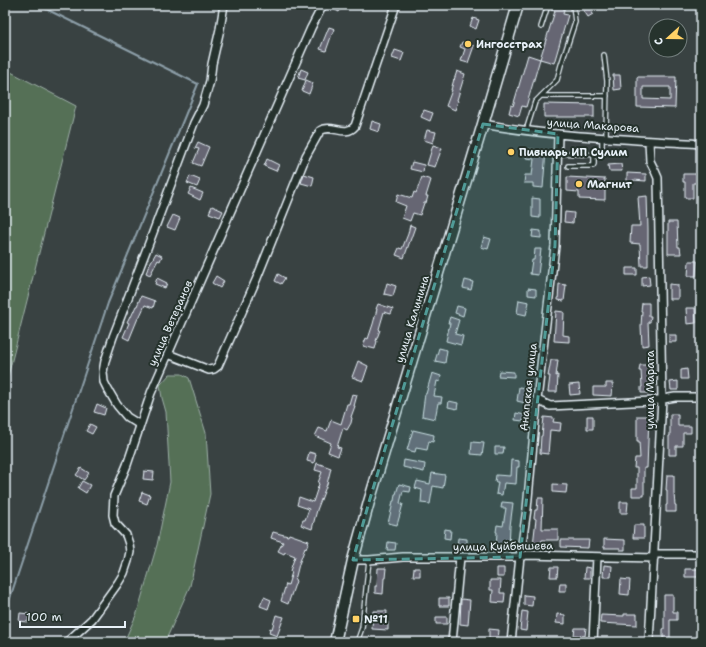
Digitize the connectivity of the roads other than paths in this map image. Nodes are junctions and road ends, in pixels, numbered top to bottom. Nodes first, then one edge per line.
1 (224, 5) edge
2 (323, 5) edge
3 (396, 5) edge
4 (518, 5) edge
5 (548, 5) edge
6 (573, 5) edge
7 (541, 27) dead end
8 (604, 55) dead end
9 (541, 96) junction
10 (606, 96) junction
11 (483, 124) junction
12 (526, 130) junction
13 (558, 134) junction
14 (604, 138) junction
15 (649, 141) junction
16 (701, 144) edge
17 (558, 153) junction
18 (594, 155) junction
19 (568, 166) dead end
20 (168, 354) junction
21 (701, 397) edge
22 (662, 399) junction
23 (537, 400) junction
24 (140, 425) junction
25 (701, 554) edge
26 (654, 556) junction
27 (460, 557) junction
28 (520, 557) junction
29 (597, 557) junction
30 (353, 560) junction
31 (369, 560) junction
32 (67, 642) edge
33 (335, 642) edge
34 (357, 642) edge
35 (452, 642) edge
36 (511, 642) edge
37 (593, 642) edge
38 (649, 642) edge

1 - 24 street
2 - 20 street, улица Ветеранов
3 - 20 street
4 - 11 main road, улица Калинина
5 - 7 lane
6 - 9 lane
8 - 10 lane
9 - 10 lane
9 - 12 lane
10 - 14 lane
11 - 12 street, улица Макарова
11 - 30 main road, улица Калинина
12 - 13 street, улица Макарова
13 - 14 street, улица Макарова
13 - 17 street, Анапская улица
14 - 15 street, улица Макарова
14 - 18 lane
15 - 16 street, улица Макарова
15 - 22 street, улица Марата
17 - 18 lane
17 - 23 street, Анапская улица
18 - 19 lane
20 - 24 street, улица Ветеранов
21 - 22 street
22 - 23 street
22 - 26 street, улица Марата
23 - 28 street, Анапская улица
24 - 32 street, улица Ветеранов
25 - 26 street, улица Куйбышева
26 - 29 street, улица Куйбышева
26 - 38 street, улица Марата
27 - 28 street, улица Куйбышева
27 - 31 street, улица Куйбышева
27 - 35 street
28 - 29 street, улица Куйбышева
28 - 36 street, Анапская улица
29 - 37 street
30 - 31 street, улица Куйбышева
30 - 33 main road, улица Калинина
31 - 34 lane

